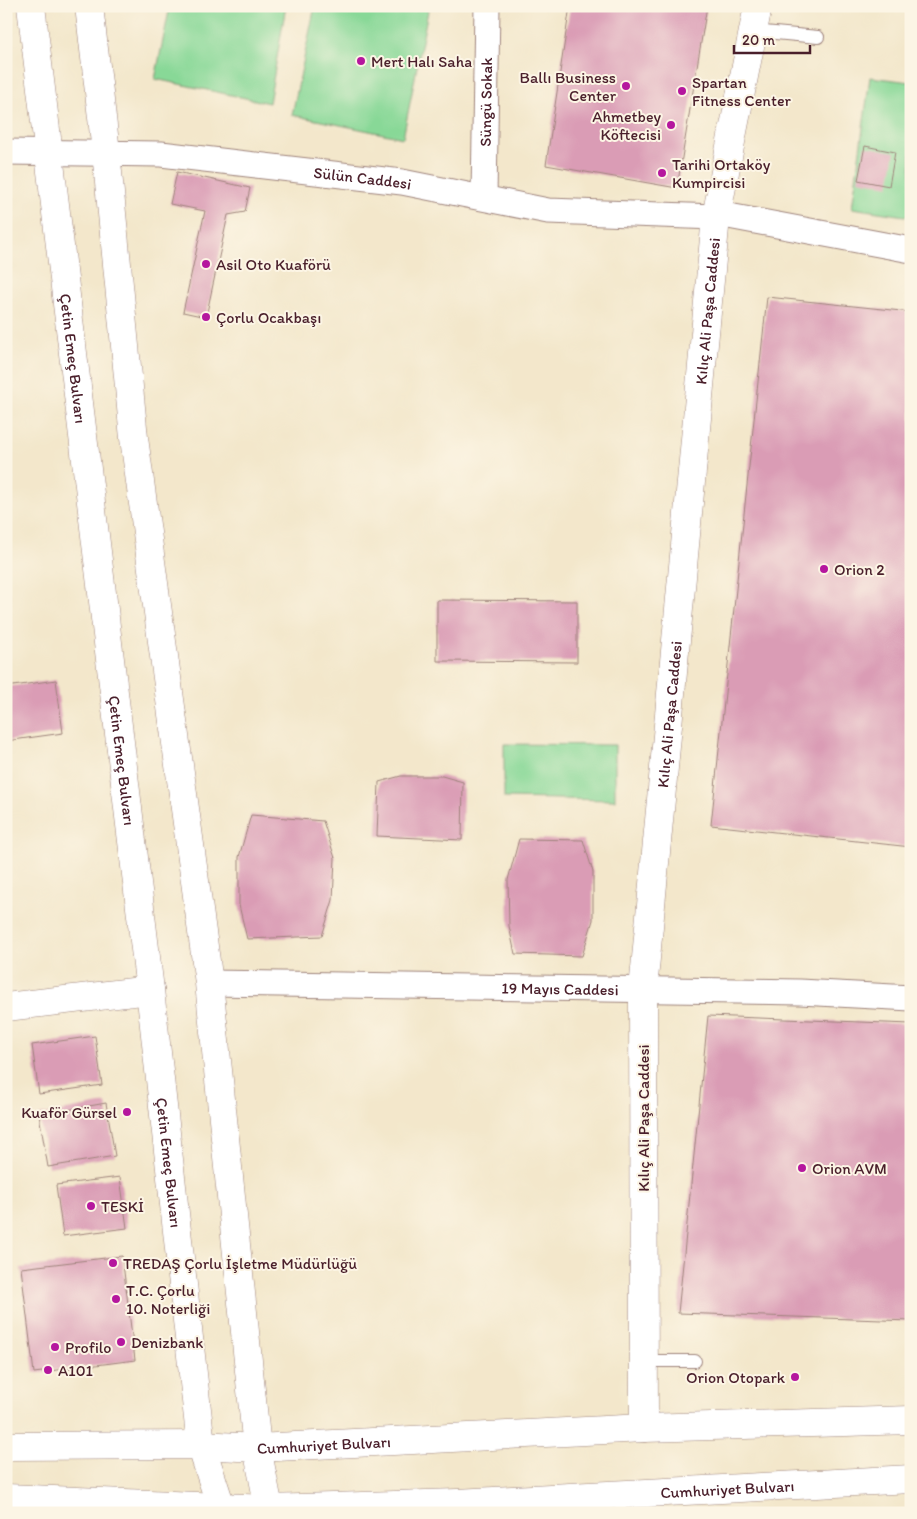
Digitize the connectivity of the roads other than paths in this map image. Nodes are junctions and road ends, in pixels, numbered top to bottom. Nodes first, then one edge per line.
1 (31, 6) edge
2 (89, 6) edge
3 (486, 6) edge
4 (756, 19) edge
5 (818, 37) dead end
6 (6, 152) edge
7 (48, 152) junction
8 (106, 152) junction
9 (484, 197) junction
10 (717, 216) junction
11 (911, 250) edge
12 (209, 983) junction
13 (150, 990) junction
14 (643, 990) junction
15 (911, 998) edge
16 (6, 1007) edge
17 (644, 1360) junction
18 (695, 1361) dead end
19 (911, 1420) edge
20 (644, 1428) junction
21 (6, 1446) edge
22 (201, 1446) junction
23 (257, 1448) junction
24 (911, 1479) edge
25 (6, 1498) edge
26 (223, 1510) edge
27 (269, 1511) edge

1 - 7 main road, Çetin Emeç Bulvarı
2 - 8 main road
3 - 9 street, Süngü Sokak
4 - 5 lane
4 - 10 main road, Kılıç Ali Paşa Caddesi
6 - 7 street, Sülün Caddesi
7 - 8 street, Sülün Caddesi
7 - 13 main road, Çetin Emeç Bulvarı
8 - 9 street, Sülün Caddesi
8 - 12 main road
9 - 10 street, Sülün Caddesi
10 - 11 street, Sülün Caddesi
10 - 14 main road, Kılıç Ali Paşa Caddesi
12 - 14 street, 19 Mayıs Caddesi
12 - 23 main road
13 - 16 main road
13 - 22 main road, Çetin Emeç Bulvarı
14 - 15 street, 19 Mayıs Caddesi
14 - 17 main road, Kılıç Ali Paşa Caddesi
17 - 18 lane
17 - 20 main road, Kılıç Ali Paşa Caddesi
19 - 20 main road, Cumhuriyet Bulvarı
20 - 23 main road, Cumhuriyet Bulvarı
21 - 22 main road, Cumhuriyet Bulvarı
22 - 23 main road, Cumhuriyet Bulvarı
22 - 26 main road, Çetin Emeç Bulvarı
23 - 27 main road
24 - 27 main road, Cumhuriyet Bulvarı
25 - 26 main road, Cumhuriyet Bulvarı
26 - 27 main road, Cumhuriyet Bulvarı

